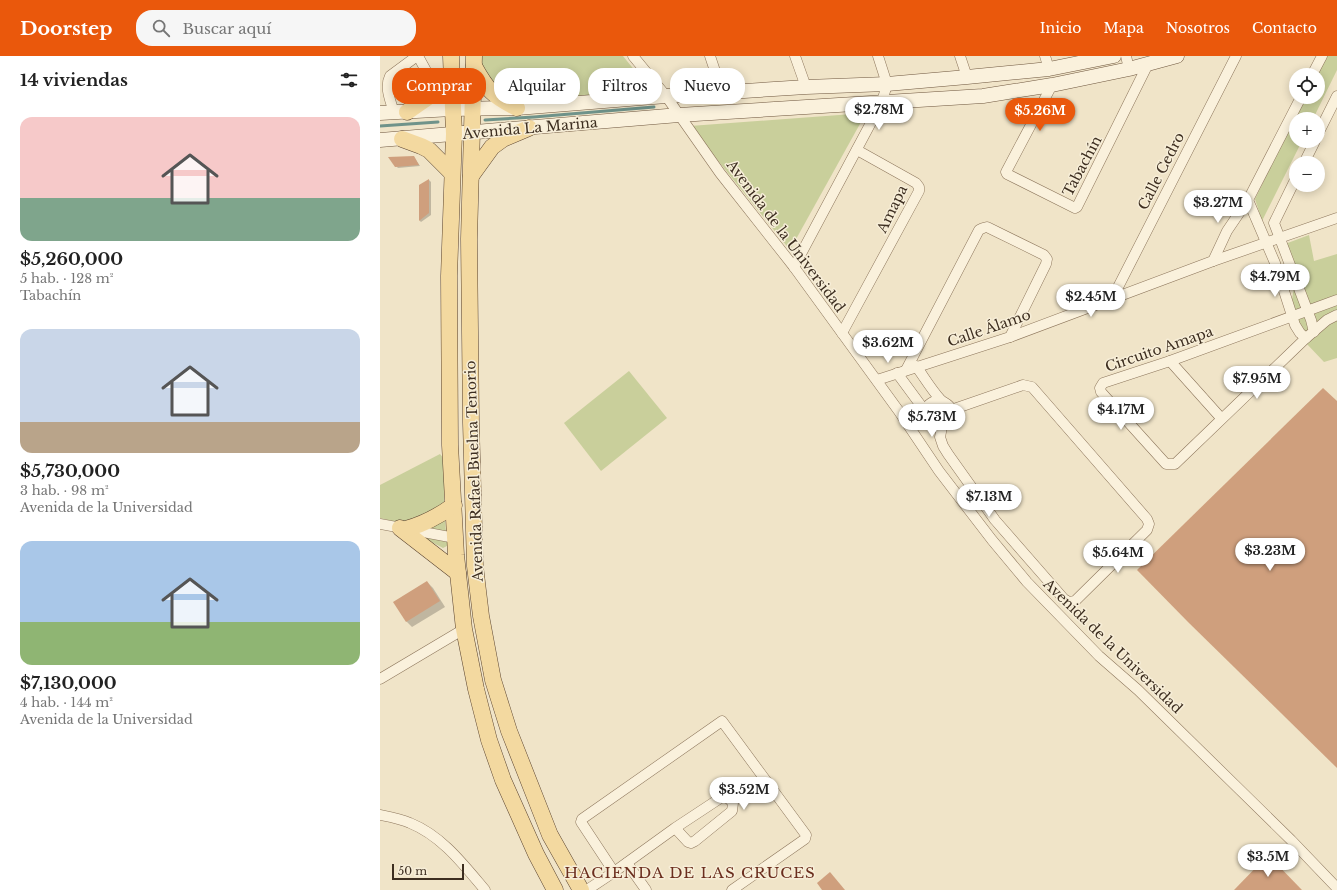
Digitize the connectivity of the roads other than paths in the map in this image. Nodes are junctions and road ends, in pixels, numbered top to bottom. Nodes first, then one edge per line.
1 (418, 56) edge
2 (451, 56) edge
3 (633, 56) edge
4 (710, 56) edge
5 (795, 56) edge
6 (878, 56) edge
7 (960, 56) edge
8 (1114, 56) edge
9 (1177, 56) edge
10 (1236, 56) edge
11 (1322, 56) edge
12 (474, 61) edge
13 (1047, 62) edge
14 (1128, 62) edge
15 (1148, 64) junction
16 (424, 68) edge
17 (451, 68) edge
18 (714, 68) edge
19 (1316, 68) edge
20 (968, 77) junction
21 (887, 84) junction
22 (1052, 85) junction
23 (806, 87) junction
24 (745, 91) edge
25 (666, 96) junction
26 (670, 96) edge
27 (1337, 96) edge
28 (882, 102) junction
29 (417, 104) edge
30 (452, 104) edge
31 (1297, 104) edge
32 (517, 108) junction
33 (452, 109) junction
34 (473, 109) junction
35 (401, 112) junction
36 (380, 113) edge
37 (679, 115) junction
38 (1325, 120) edge
39 (529, 128) junction
40 (473, 133) junction
41 (454, 134) junction
42 (402, 139) junction
43 (380, 140) edge
44 (857, 150) junction
45 (452, 173) junction
46 (471, 176) junction
47 (1289, 192) edge
48 (1248, 200) junction
49 (1337, 218) edge
50 (1281, 238) junction
51 (1268, 242) junction
52 (1213, 261) junction
53 (794, 267) junction
54 (1112, 299) junction
55 (1337, 300) edge
56 (1307, 310) junction
57 (1337, 315) edge
58 (1292, 316) junction
59 (842, 333) junction
60 (1310, 335) junction
61 (1010, 337) junction
62 (1170, 361) junction
63 (916, 366) junction
64 (902, 371) junction
65 (877, 380) junction
66 (941, 400) junction
67 (951, 410) junction
68 (925, 411) junction
69 (1221, 418) junction
70 (942, 427) junction
71 (454, 505) junction
72 (380, 524) edge
73 (403, 528) junction
74 (455, 538) junction
75 (474, 540) junction
76 (458, 573) junction
77 (464, 629) junction
78 (380, 679) edge
79 (380, 815) edge
80 (675, 828) junction
81 (627, 863) junction
82 (614, 872) junction
83 (1337, 888) edge
84 (485, 890) edge
85 (555, 890) edge
86 (581, 890) edge
87 (588, 890) edge
88 (646, 890) edge
89 (732, 890) edge

1 - 16 street
1 - 35 street
2 - 17 main road, Avenida Rafael Buelna Tenorio
3 - 25 street
4 - 18 street
5 - 23 street
6 - 21 street
7 - 20 street
8 - 13 main road, Avenida La Marina
9 - 15 main road, Avenida La Marina
10 - 54 street, Calle Cedro
11 - 19 street
12 - 32 main road
12 - 34 main road, Avenida Rafael Buelna Tenorio
13 - 20 main road, Avenida La Marina
14 - 15 main road, Avenida La Marina
14 - 22 main road, Avenida La Marina
15 - 22 street, Tabachín
20 - 21 main road, Avenida La Marina
21 - 23 main road, Avenida La Marina
21 - 28 street
22 - 28 main road, Avenida La Marina
23 - 24 main road, Avenida La Marina
25 - 26 main road, Avenida La Marina
25 - 32 main road, Avenida La Marina
25 - 37 street
27 - 38 street
28 - 37 main road, Avenida La Marina
28 - 44 street
29 - 35 main road
30 - 33 main road, Avenida Rafael Buelna Tenorio
31 - 48 street
32 - 34 main road, Avenida La Marina
33 - 34 main road, Avenida La Marina
33 - 35 main road, Avenida La Marina
33 - 41 main road, Avenida Rafael Buelna Tenorio
34 - 40 main road, Avenida Rafael Buelna Tenorio
35 - 36 main road, Avenida La Marina
37 - 39 main road, Avenida La Marina
37 - 53 street, Avenida de la Universidad
39 - 40 main road, Avenida La Marina
39 - 46 main road
40 - 41 main road, Avenida La Marina
40 - 46 main road, Avenida Rafael Buelna Tenorio
41 - 42 main road, Avenida La Marina
41 - 45 main road, Avenida Rafael Buelna Tenorio
42 - 43 main road, Avenida La Marina
42 - 45 main road
44 - 53 street
44 - 59 street, Amapa
45 - 71 main road, Avenida Rafael Buelna Tenorio
46 - 75 main road, Avenida Rafael Buelna Tenorio
47 - 50 street
48 - 51 street
48 - 52 street
49 - 50 street
50 - 51 street, Calle Álamo
50 - 56 street
51 - 52 street, Calle Álamo
51 - 58 street
52 - 54 street, Calle Álamo
53 - 59 street, Avenida de la Universidad
54 - 61 street, Calle Álamo
55 - 56 street, Circuito Amapa
56 - 58 street, Circuito Amapa
56 - 60 street
57 - 60 street, Circuito Amapa
58 - 60 street
58 - 62 street, Circuito Amapa
59 - 65 street, Avenida de la Universidad
60 - 69 street, Circuito Amapa
61 - 63 street, Calle Álamo
61 - 64 street
62 - 69 street
62 - 69 street, Circuito Amapa
63 - 64 street, Calle Álamo
63 - 66 street
64 - 65 street, Calle Álamo
64 - 68 street
65 - 83 street, Avenida de la Universidad
66 - 67 street
66 - 68 street
67 - 70 street
67 - 70 street
68 - 70 street
71 - 73 main road
71 - 74 main road, Avenida Rafael Buelna Tenorio
72 - 73 street
73 - 74 street
73 - 76 main road
74 - 75 main road
74 - 76 main road, Avenida Rafael Buelna Tenorio
75 - 86 main road, Avenida Rafael Buelna Tenorio
76 - 77 main road, Avenida Rafael Buelna Tenorio
77 - 78 street
77 - 85 main road, Avenida Rafael Buelna Tenorio
79 - 84 street
80 - 80 street
80 - 81 street
81 - 82 street
81 - 88 street
82 - 87 street
82 - 89 street

